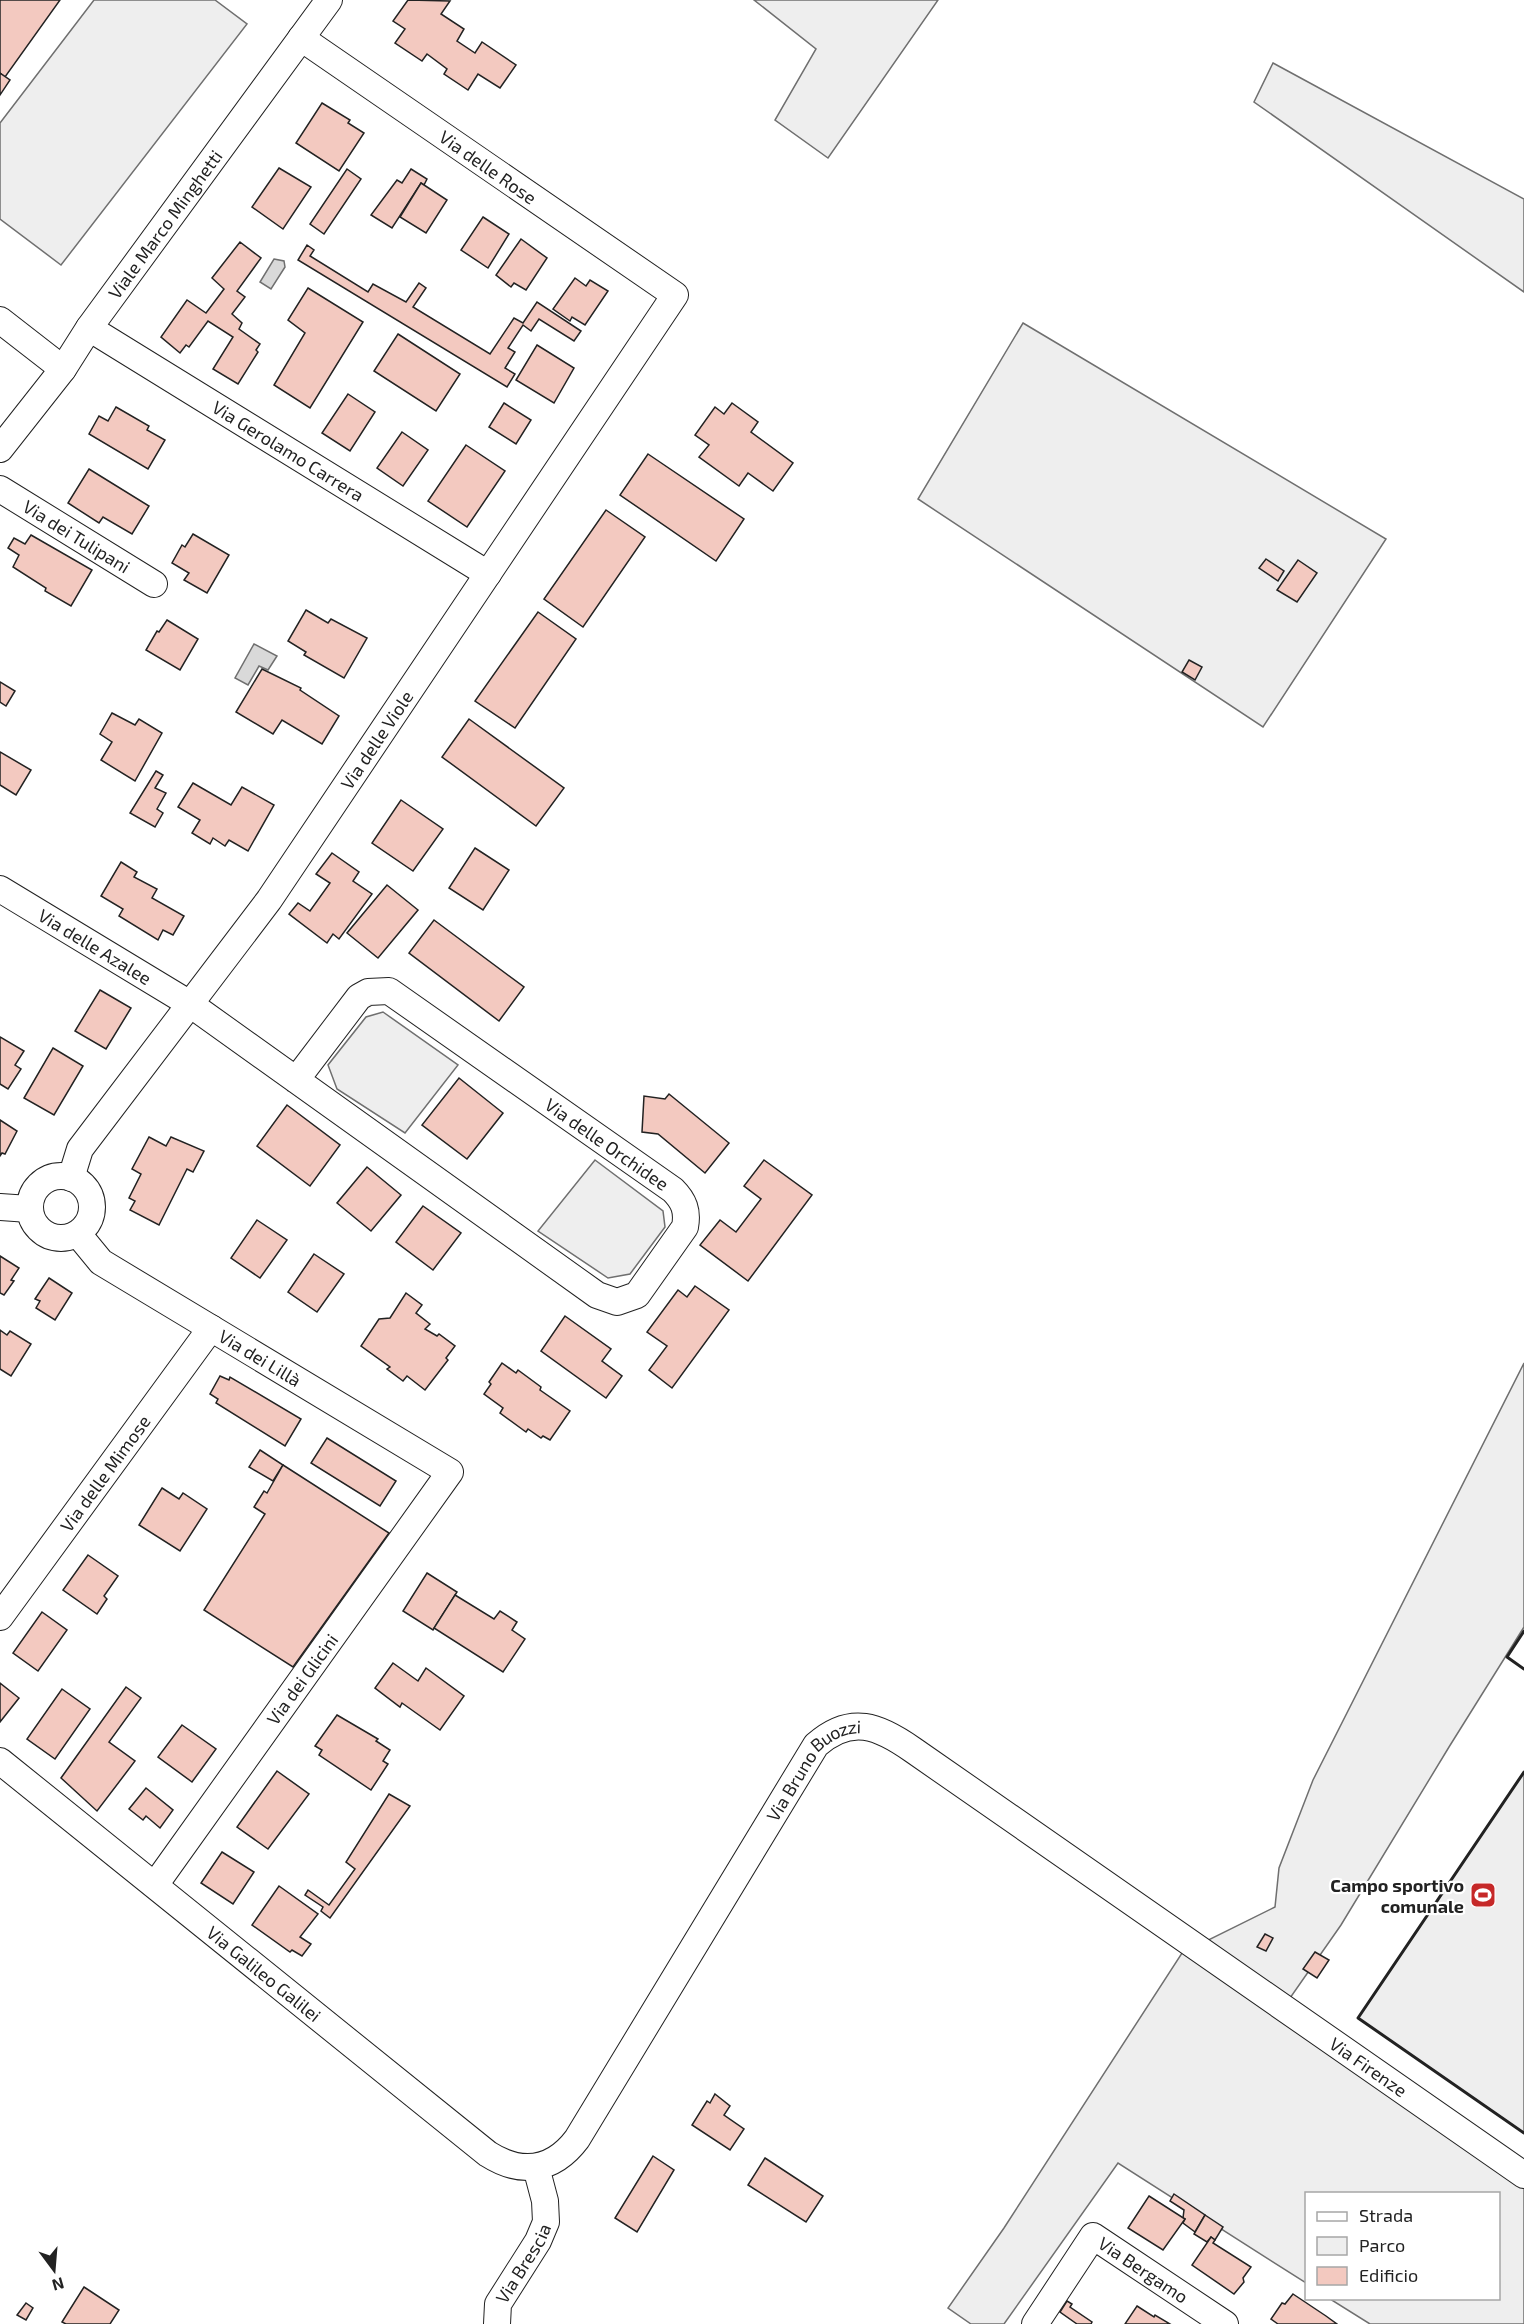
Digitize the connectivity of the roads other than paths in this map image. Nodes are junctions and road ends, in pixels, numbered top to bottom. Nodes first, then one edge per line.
1 (329, 0) edge
2 (301, 38) junction
3 (675, 295) joint
4 (0, 320) edge
5 (89, 328) junction
6 (63, 369) junction
7 (0, 449) edge
8 (0, 489) edge
9 (488, 574) junction
10 (154, 584) dead end
11 (0, 889) edge
12 (190, 1004) junction
13 (296, 1080) junction
14 (71, 1178) junction
15 (0, 1207) edge
16 (29, 1209) junction
17 (78, 1233) junction
18 (211, 1328) junction
19 (450, 1473) joint
20 (0, 1617) edge
21 (0, 1761) edge
22 (155, 1885) junction
23 (1213, 1959) joint
24 (536, 2167) junction
25 (1524, 2175) edge
26 (496, 2324) edge
27 (1035, 2324) edge
28 (1225, 2324) edge

1 - 2 street, Viale Marco Minghetti
2 - 3 street, Via delle Rose
2 - 5 street, Viale Marco Minghetti
3 - 9 street, Via delle Viole
4 - 6 street
5 - 6 street, Viale Marco Minghetti
5 - 9 street, Via Gerolamo Carrera
6 - 7 street, Viale Marco Minghetti
8 - 10 street, Via dei Tulipani
9 - 12 street, Via delle Viole
11 - 12 street, Via delle Azalee
12 - 13 street, Via delle Orchidee
12 - 14 street, Via delle Viole
13 - 13 street, Via delle Orchidee
14 - 16 street
14 - 17 street
15 - 16 street
16 - 17 street
17 - 18 street, Via dei Lillà
18 - 19 street, Via dei Lillà
18 - 20 street, Via delle Mimose
19 - 22 street, Via dei Glicini
21 - 22 street, Via Galileo Galilei
22 - 24 street, Via Galileo Galilei
23 - 24 street, Via Bruno Buozzi
23 - 25 street, Via Firenze
24 - 26 street, Via Brescia
27 - 28 street, Via Bergamo

